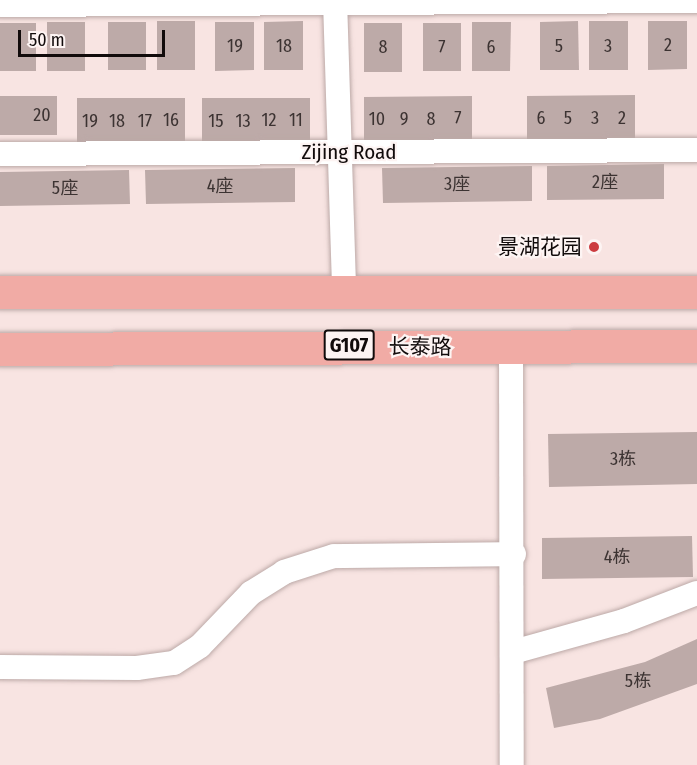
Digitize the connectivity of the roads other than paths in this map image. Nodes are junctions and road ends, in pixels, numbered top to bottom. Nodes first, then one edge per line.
1 (697, 1) edge
2 (335, 2) edge
3 (0, 5) edge
4 (697, 150) edge
5 (340, 152) junction
6 (0, 154) edge
7 (344, 290) junction
8 (0, 292) edge
9 (697, 292) edge
10 (697, 346) edge
11 (511, 348) junction
12 (0, 350) edge
13 (514, 554) junction
14 (697, 593) edge
15 (513, 652) junction
16 (0, 667) edge
17 (513, 765) edge

1 - 2 street
2 - 3 street
2 - 5 street
4 - 5 street, Zijing Road
5 - 6 street, Zijing Road
5 - 7 street
7 - 8 highway
7 - 9 highway
10 - 11 highway, 长泰路 / G107
11 - 12 highway, 长泰路 / G107
11 - 13 street
13 - 15 street
13 - 16 street
14 - 15 street
15 - 17 street

